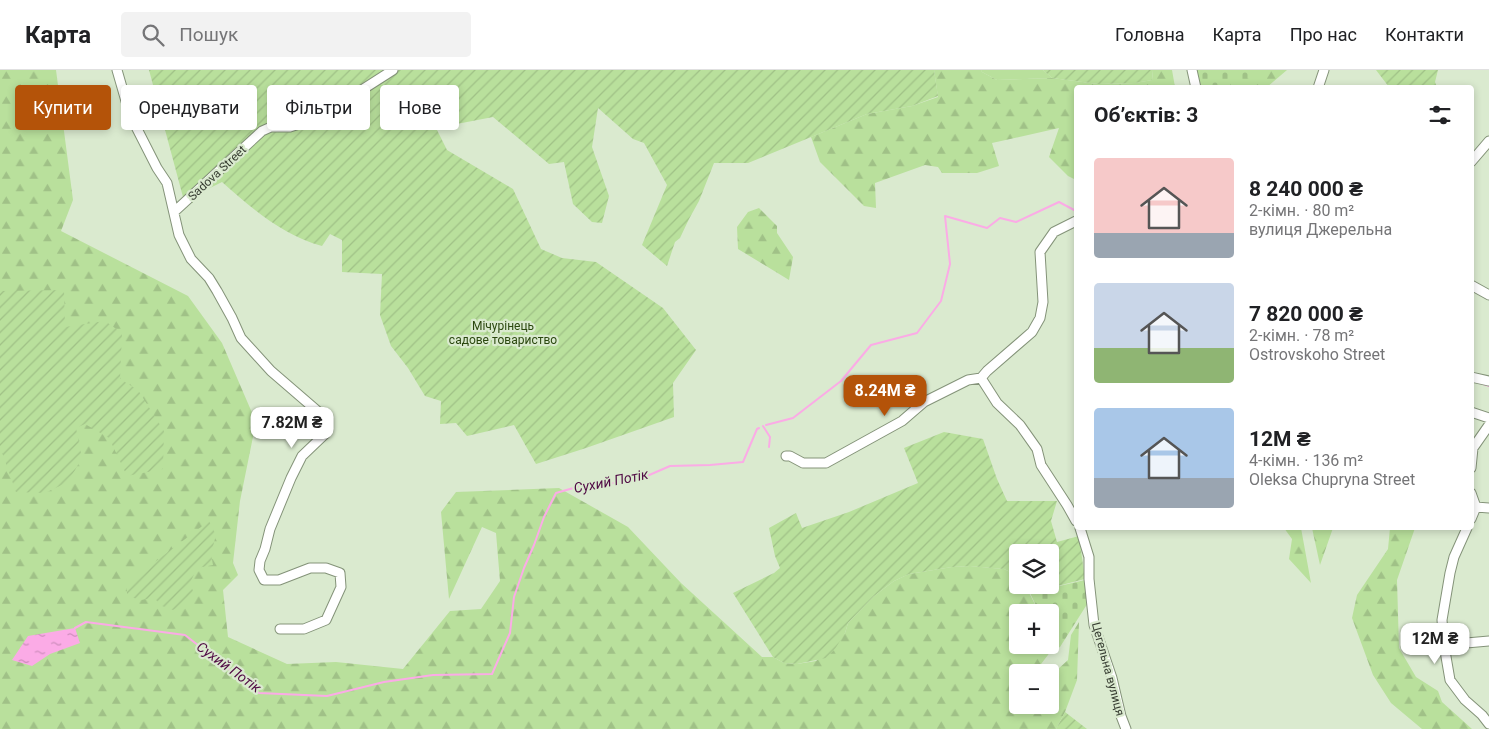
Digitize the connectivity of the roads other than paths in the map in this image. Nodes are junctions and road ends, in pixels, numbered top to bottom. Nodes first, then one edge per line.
1 (117, 70) edge
2 (393, 70) edge
3 (1192, 70) edge
4 (1324, 70) edge
5 (1195, 85) edge
6 (1319, 85) edge
7 (1489, 141) edge
8 (1474, 158) edge
9 (174, 212) junction
10 (1074, 222) edge
11 (1474, 287) edge
12 (1489, 295) edge
13 (981, 378) junction
14 (1474, 378) edge
15 (1489, 381) edge
16 (1474, 413) edge
17 (1489, 418) edge
18 (1489, 425) edge
19 (1474, 447) edge
20 (786, 456) dead end
21 (1474, 502) edge
22 (1476, 508) junction
23 (1489, 508) edge
24 (1474, 512) edge
25 (1074, 516) edge
26 (1081, 530) edge
27 (1466, 530) edge
28 (280, 629) dead end
29 (1489, 641) edge
30 (1444, 645) junction
31 (1489, 724) edge
32 (1126, 729) edge

1 - 9 street
2 - 9 street, Sadova Street
3 - 5 street
4 - 6 street
7 - 8 street
9 - 28 street
10 - 13 street
11 - 12 street
13 - 20 street
13 - 25 street
14 - 15 street
16 - 17 street
18 - 19 street
21 - 22 street
22 - 23 street
22 - 24 street
26 - 32 street
27 - 30 street
29 - 30 street
30 - 31 street

